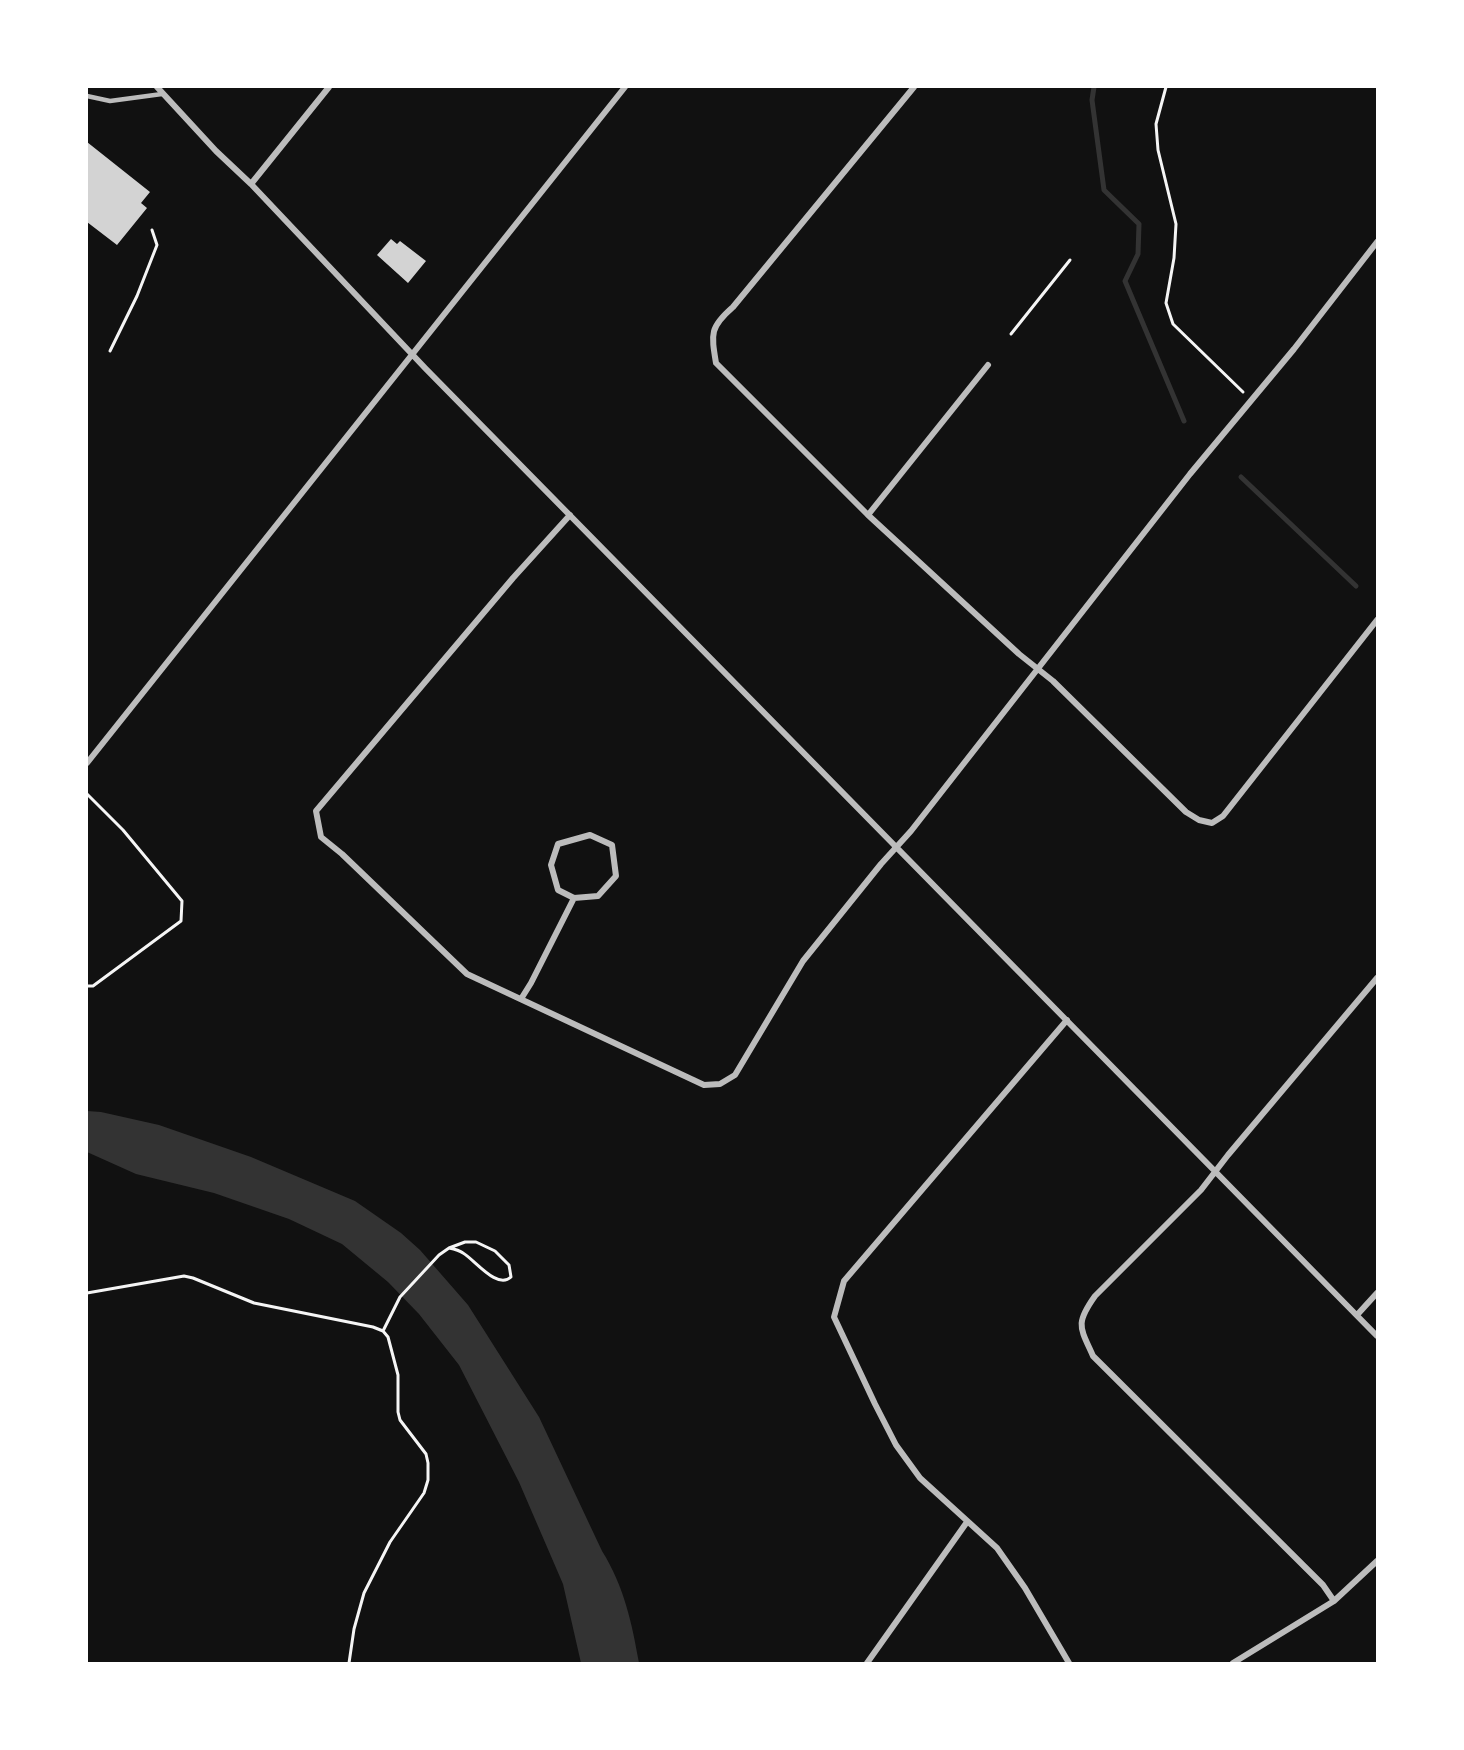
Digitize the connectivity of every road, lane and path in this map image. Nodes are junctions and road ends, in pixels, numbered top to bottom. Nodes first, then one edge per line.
1 (157, 87) edge
2 (329, 87) edge
3 (626, 87) edge
4 (914, 87) edge
5 (1166, 87) edge
6 (162, 94) junction
7 (87, 96) edge
8 (251, 184) junction
9 (152, 230) dead end
10 (1377, 242) edge
11 (1070, 260) dead end
12 (1011, 334) dead end
13 (111, 351) dead end
14 (412, 355) junction
15 (988, 365) dead end
16 (1252, 400) junction
17 (570, 515) junction
18 (868, 515) junction
19 (1377, 620) edge
20 (1037, 667) junction
21 (87, 764) edge
22 (87, 794) edge
23 (897, 847) junction
24 (574, 898) junction
25 (1377, 978) edge
26 (87, 986) edge
27 (521, 999) junction
28 (1067, 1020) junction
29 (1216, 1172) junction
30 (449, 1248) junction
31 (87, 1293) edge
32 (1377, 1293) edge
33 (1357, 1315) junction
34 (383, 1331) junction
35 (1377, 1336) edge
36 (967, 1522) junction
37 (1377, 1561) edge
38 (1334, 1601) junction
39 (349, 1663) edge
40 (867, 1663) edge
41 (1069, 1663) edge
42 (1233, 1663) edge

1 - 6 street
2 - 8 street
3 - 14 street
4 - 18 street
5 - 16 path
6 - 7 lane
6 - 8 street
8 - 14 street
9 - 13 path
10 - 16 street
11 - 12 path
14 - 17 street
14 - 21 street
15 - 18 street
16 - 20 street
17 - 23 street
17 - 27 street
18 - 20 street
19 - 20 street
20 - 23 street
22 - 26 path
23 - 27 street
23 - 28 street
24 - 24 street
24 - 27 street
25 - 29 street
28 - 29 street
28 - 36 street
29 - 33 street
29 - 38 street
30 - 30 path
30 - 34 path
31 - 34 path
32 - 33 street
33 - 35 street
34 - 39 path
36 - 40 street
36 - 41 street
37 - 38 street
38 - 42 street

